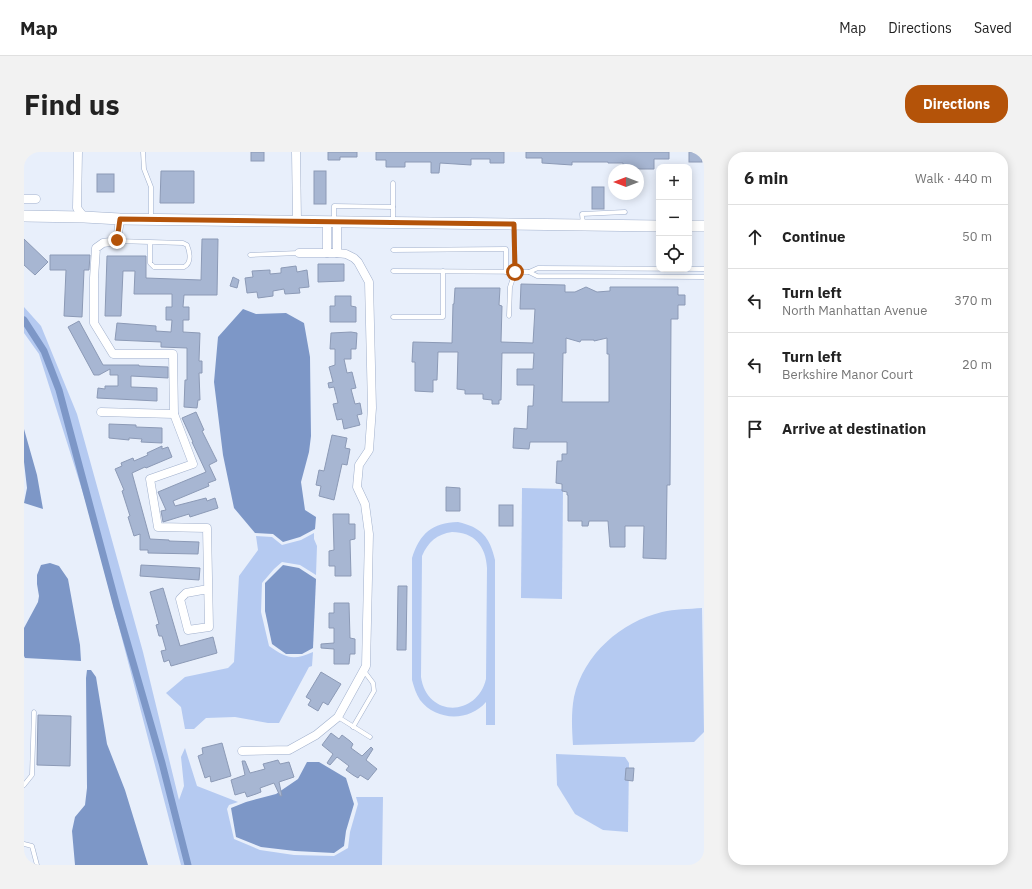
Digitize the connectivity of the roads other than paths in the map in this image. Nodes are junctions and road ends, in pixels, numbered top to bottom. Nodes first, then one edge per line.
1 (78, 152) edge
2 (143, 152) edge
3 (296, 152) edge
4 (393, 183) dead end
5 (24, 199) edge
6 (36, 199) dead end
7 (393, 206) junction
8 (611, 212) junction
9 (625, 212) dead end
10 (596, 213) junction
11 (24, 216) edge
12 (84, 217) junction
13 (120, 219) junction
14 (151, 219) junction
15 (297, 220) junction
16 (333, 221) junction
17 (393, 222) junction
18 (514, 224) junction
19 (583, 224) junction
20 (596, 225) junction
21 (612, 225) junction
22 (656, 226) edge
23 (692, 226) edge
24 (704, 226) edge
25 (117, 240) junction
26 (150, 242) junction
27 (393, 250) dead end
28 (299, 253) joint
29 (327, 253) junction
30 (337, 253) junction
31 (250, 255) dead end
32 (704, 269) edge
33 (393, 271) dead end
34 (443, 271) junction
35 (506, 272) junction
36 (515, 272) junction
37 (529, 272) junction
38 (704, 277) edge
39 (509, 316) dead end
40 (393, 317) dead end
41 (100, 412) dead end
42 (174, 414) junction
43 (208, 589) junction
44 (364, 671) junction
45 (34, 712) dead end
46 (338, 717) junction
47 (352, 727) junction
48 (370, 737) dead end
49 (242, 751) dead end
50 (24, 785) edge
51 (24, 844) edge
52 (37, 865) edge

1 - 12 street
2 - 14 lane
3 - 15 street
4 - 7 lane
5 - 6 street
7 - 16 lane
7 - 17 lane
8 - 9 lane
8 - 10 lane
8 - 21 lane
10 - 19 lane
10 - 20 lane
11 - 12 street
12 - 13 street
13 - 14 street
13 - 25 street
14 - 15 street
15 - 16 street
16 - 17 street
16 - 29 street
16 - 30 street
17 - 18 street
18 - 19 street
18 - 36 lane
19 - 20 street
20 - 21 street
21 - 22 street
23 - 24 street
25 - 26 lane
25 - 42 street
26 - 26 lane
27 - 35 lane
28 - 29 street
28 - 31 lane
29 - 30 street
30 - 44 street
32 - 37 lane
33 - 34 lane
34 - 35 lane
34 - 40 lane
35 - 36 lane
36 - 37 lane
36 - 39 lane
37 - 38 lane
41 - 42 street
42 - 43 street
43 - 43 street
44 - 46 street
44 - 47 lane
45 - 50 lane
46 - 47 lane
46 - 49 street
47 - 48 lane
51 - 52 lane

